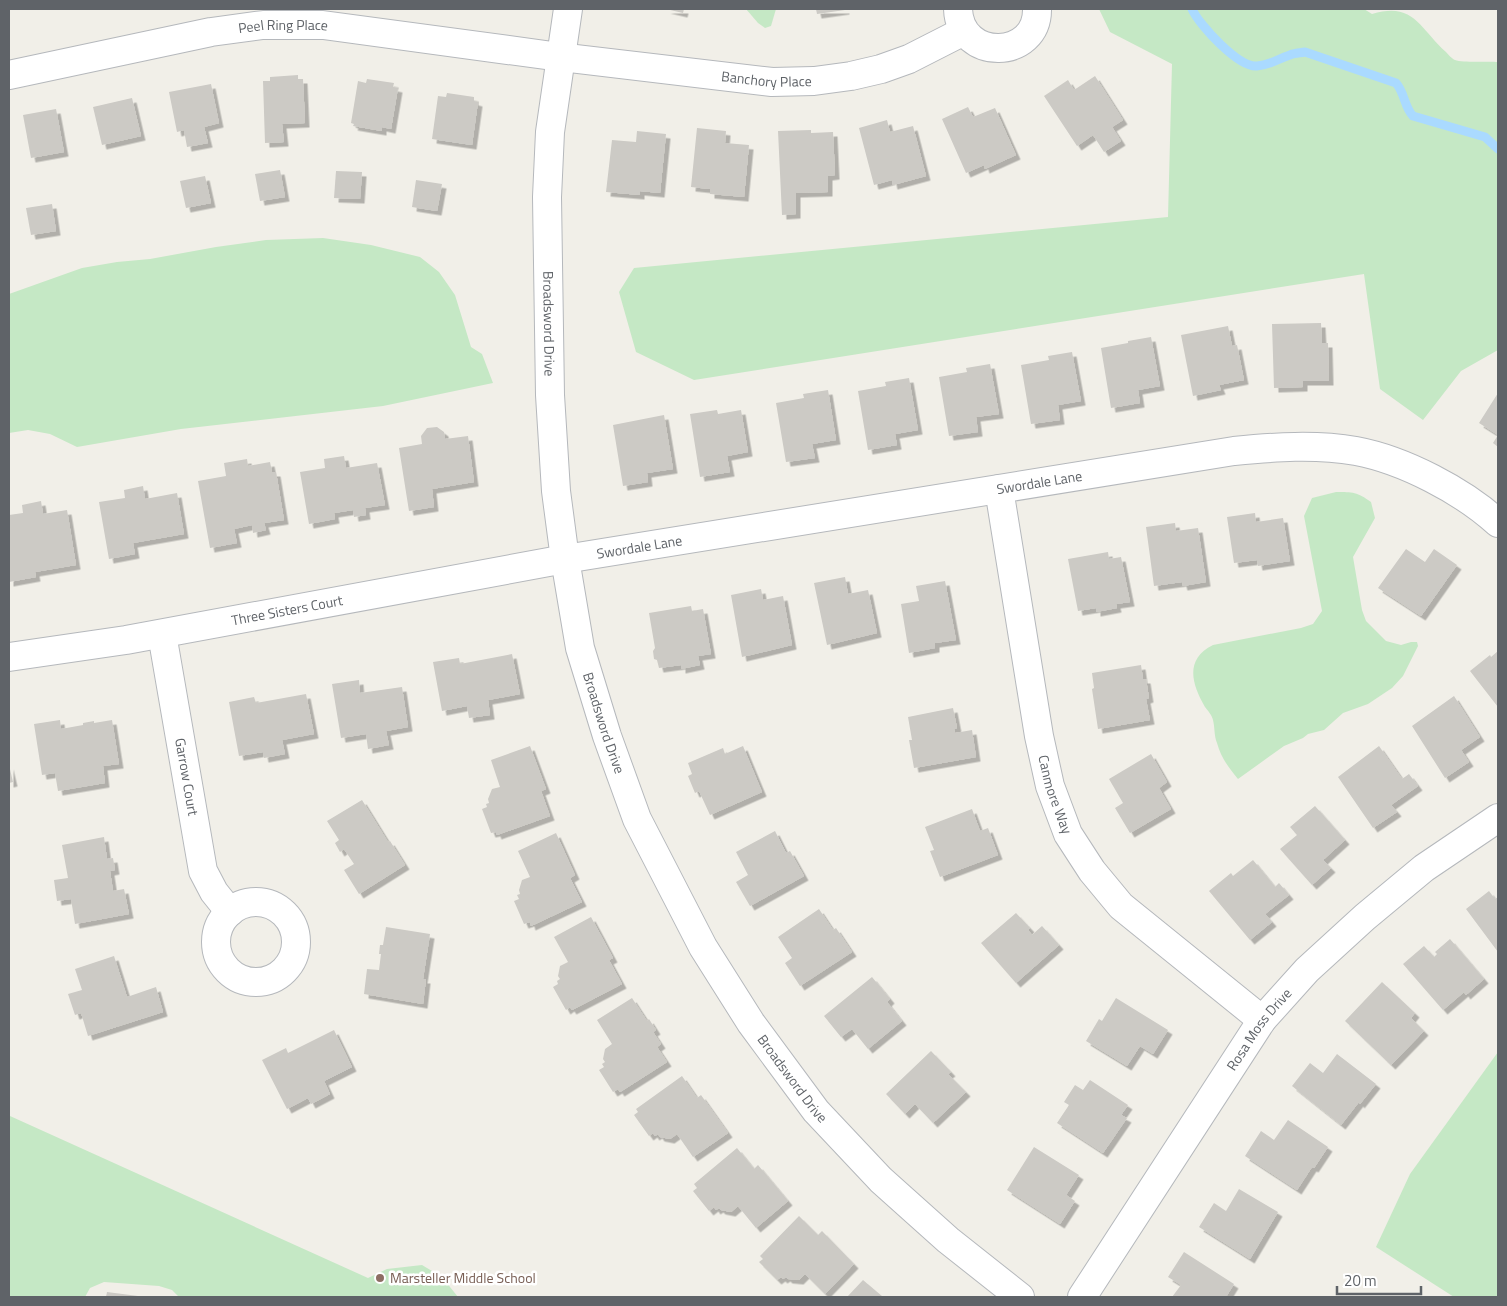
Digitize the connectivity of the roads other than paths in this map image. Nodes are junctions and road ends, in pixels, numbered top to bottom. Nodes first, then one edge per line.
1 (568, 9) edge
2 (1037, 9) edge
3 (209, 20) edge
4 (961, 20) edge
5 (560, 57) junction
6 (9, 75) edge
7 (999, 489) junction
8 (1498, 523) edge
9 (565, 559) junction
10 (162, 634) junction
11 (9, 658) edge
12 (1498, 818) edge
13 (230, 912) dead end
14 (1262, 1020) junction
15 (1020, 1297) edge
16 (1082, 1297) edge

1 - 5 street, Broadsword Drive
2 - 4 street, Banchory Place
3 - 5 street, Peel Ring Place
3 - 6 street, Peel Ring Place
4 - 5 street, Banchory Place
5 - 9 street, Broadsword Drive
7 - 8 street, Swordale Lane
7 - 9 street, Swordale Lane
7 - 14 street, Canmore Way
9 - 10 street, Three Sisters Court
9 - 15 street, Broadsword Drive
10 - 11 street, Three Sisters Court
10 - 13 street, Garrow Court
12 - 14 street, Rosa Moss Drive
14 - 16 street, Rosa Moss Drive

